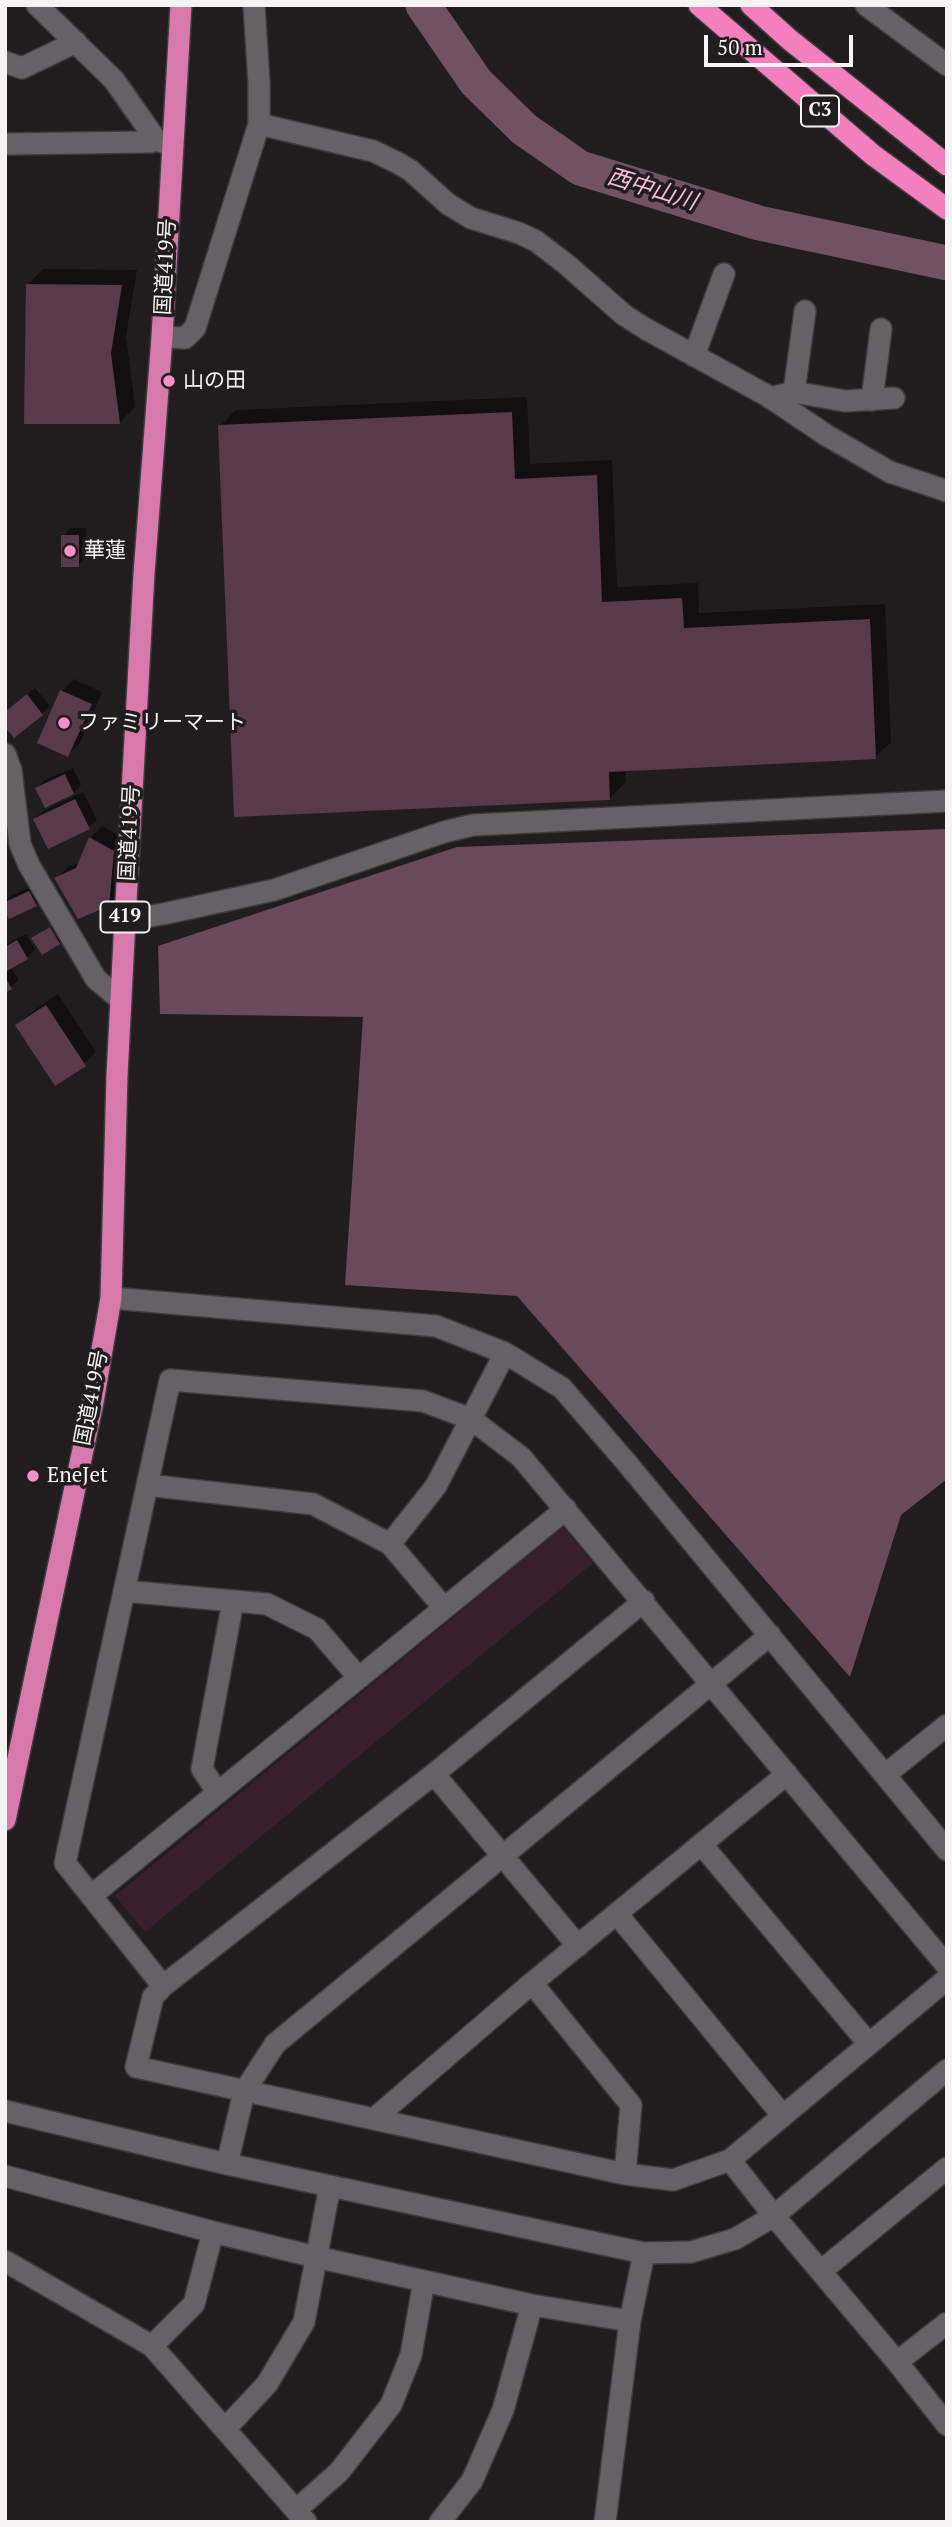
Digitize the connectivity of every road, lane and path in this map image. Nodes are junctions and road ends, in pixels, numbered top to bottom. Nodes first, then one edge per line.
1 (37, 5) edge
2 (181, 5) edge
3 (254, 5) edge
4 (699, 5) edge
5 (751, 5) edge
6 (866, 5) edge
7 (76, 42) junction
8 (5, 62) edge
9 (947, 65) edge
10 (259, 124) junction
11 (164, 142) junction
12 (5, 144) edge
13 (947, 165) edge
14 (947, 209) edge
15 (724, 274) dead end
16 (805, 311) dead end
17 (881, 330) dead end
18 (162, 337) junction
19 (694, 356) junction
20 (794, 392) junction
21 (770, 397) junction
22 (894, 398) dead end
23 (872, 400) junction
24 (947, 491) edge
25 (5, 754) edge
26 (947, 801) edge
27 (13, 842) edge
28 (125, 920) junction
29 (121, 1000) junction
30 (111, 1298) junction
31 (505, 1353) junction
32 (471, 1419) junction
33 (147, 1485) junction
34 (566, 1510) junction
35 (390, 1544) junction
36 (124, 1591) junction
37 (233, 1601) junction
38 (644, 1601) junction
39 (444, 1608) junction
40 (770, 1635) junction
41 (359, 1678) junction
42 (711, 1685) junction
43 (947, 1725) edge
44 (434, 1774) junction
45 (788, 1774) junction
46 (886, 1774) junction
47 (218, 1793) junction
48 (5, 1819) edge
49 (702, 1845) junction
50 (947, 1850) edge
51 (503, 1855) junction
52 (91, 1896) junction
53 (617, 1914) junction
54 (578, 1946) junction
55 (947, 1966) edge
56 (947, 1979) edge
57 (532, 1983) junction
58 (163, 1986) junction
59 (869, 2044) junction
60 (947, 2070) edge
61 (244, 2092) junction
62 (5, 2111) edge
63 (783, 2116) junction
64 (375, 2118) junction
65 (730, 2160) junction
66 (227, 2164) junction
67 (947, 2168) edge
68 (625, 2174) junction
69 (5, 2176) edge
70 (330, 2186) junction
71 (774, 2216) junction
72 (213, 2232) junction
73 (644, 2253) junction
74 (316, 2257) junction
75 (5, 2261) edge
76 (821, 2271) junction
77 (424, 2281) junction
78 (532, 2305) junction
79 (630, 2321) junction
80 (947, 2323) edge
81 (152, 2346) junction
82 (897, 2362) junction
83 (947, 2425) edge
84 (225, 2429) junction
85 (301, 2516) edge
86 (440, 2522) edge
87 (605, 2522) edge

1 - 7 street
2 - 11 highway, 国道419号 / 419
3 - 10 street
4 - 14 highway, C3
5 - 13 highway, C3
6 - 9 street
7 - 8 street
7 - 11 street
10 - 18 street
10 - 19 street
11 - 12 street
11 - 18 highway, 国道419号 / 419
15 - 19 street
16 - 20 street
17 - 23 street
18 - 28 highway, 国道419号 / 419
19 - 21 street
20 - 21 street
20 - 23 street
21 - 24 street
22 - 23 street
25 - 27 street
26 - 28 street
27 - 29 street
28 - 29 highway, 国道419号 / 419
29 - 30 highway, 国道419号 / 419
30 - 31 street
30 - 48 highway, 国道419号 / 419
31 - 32 street
31 - 40 street
32 - 33 street
32 - 34 street
32 - 35 street
33 - 35 street
33 - 36 street
34 - 38 street
34 - 39 street
35 - 39 street
36 - 37 street
36 - 52 street
37 - 41 street
37 - 47 street
38 - 42 street
38 - 44 street
39 - 41 street
40 - 42 street
40 - 46 street
41 - 47 street
42 - 45 street
42 - 51 street
43 - 46 street
44 - 51 street
44 - 58 street
45 - 49 street
45 - 55 street
46 - 50 street
47 - 52 street
49 - 53 street
49 - 59 street
51 - 54 street
51 - 61 street
52 - 58 street
53 - 54 street
53 - 63 street
54 - 57 street
56 - 59 street
57 - 64 street
57 - 68 street
58 - 61 street
59 - 63 street
60 - 71 street
61 - 64 street
61 - 66 street
62 - 66 street
63 - 65 street
64 - 68 street
65 - 68 street
65 - 71 street
66 - 70 street
67 - 76 street
69 - 72 street
70 - 73 street
70 - 74 street
71 - 73 street
71 - 76 street
72 - 74 street
72 - 81 street
73 - 79 street
74 - 77 street
74 - 84 street
75 - 81 street
76 - 82 street
77 - 78 street
77 - 85 street
78 - 79 street
78 - 86 street
79 - 87 street
80 - 82 street
81 - 84 street
82 - 83 street
84 - 85 street

